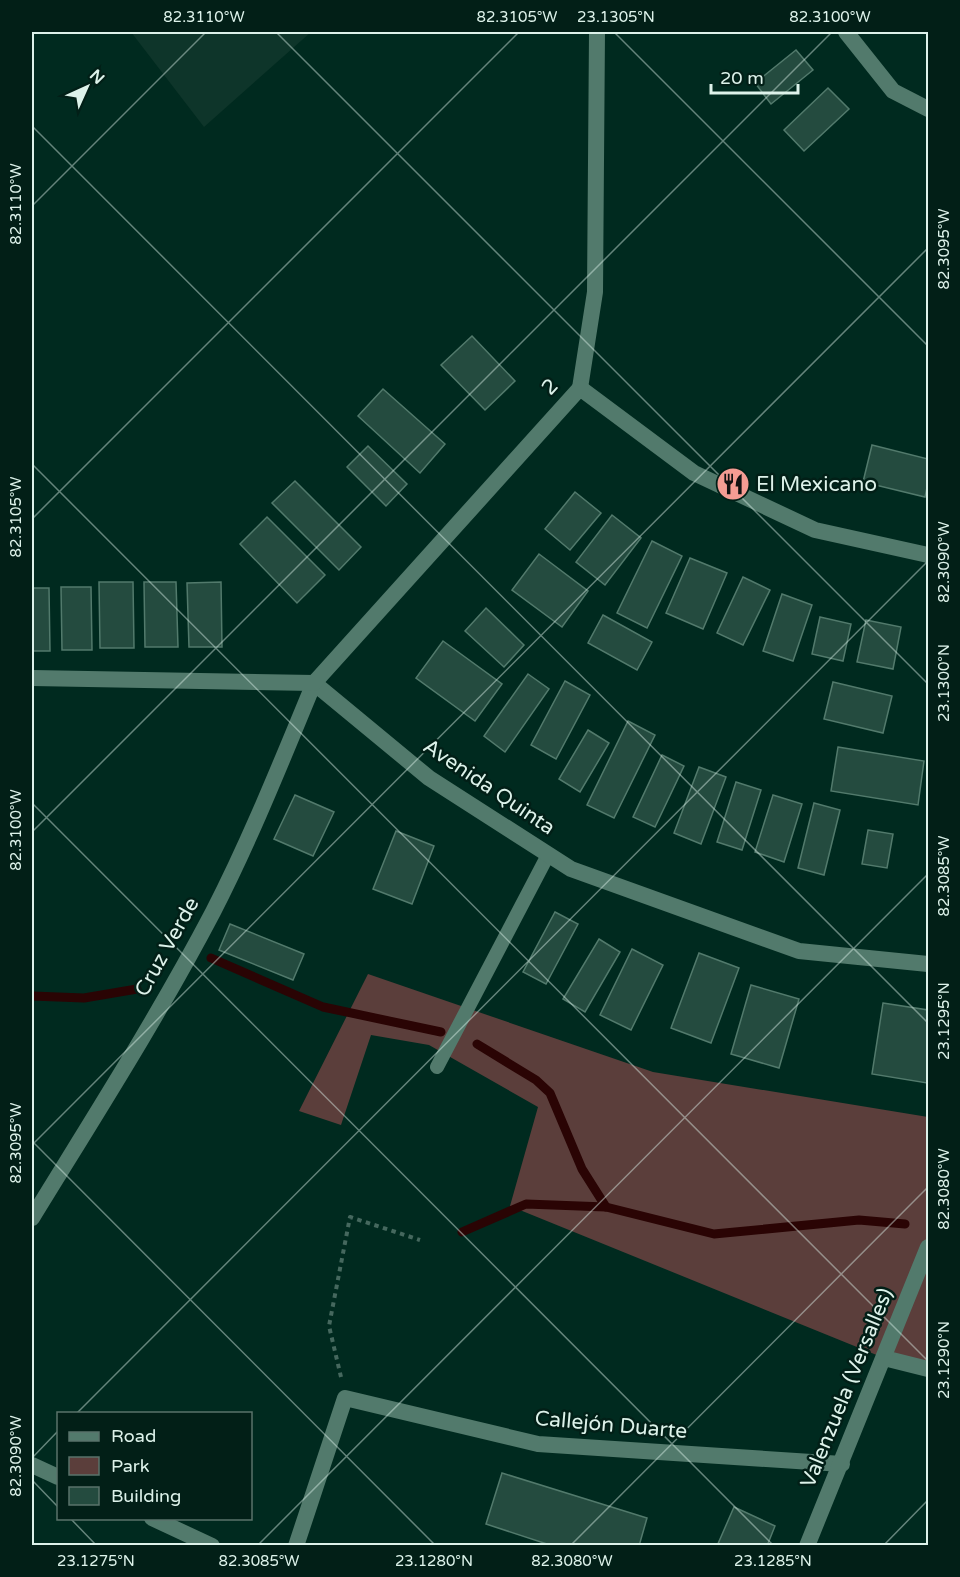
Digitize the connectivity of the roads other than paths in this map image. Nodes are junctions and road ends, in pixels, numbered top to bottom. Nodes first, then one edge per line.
1 (597, 32) edge
2 (846, 32) edge
3 (928, 109) edge
4 (580, 388) junction
5 (928, 555) edge
6 (32, 678) edge
7 (314, 683) junction
8 (548, 855) junction
9 (928, 964) edge
10 (437, 1066) dead end
11 (32, 1218) edge
12 (928, 1247) edge
13 (884, 1358) junction
14 (928, 1369) edge
15 (842, 1464) junction
16 (32, 1465) edge
17 (57, 1477) edge
18 (156, 1520) edge
19 (212, 1545) edge
20 (296, 1545) edge
21 (807, 1545) edge

1 - 4 street, 2
2 - 3 street
4 - 5 street
4 - 7 street, 2
6 - 7 street
7 - 8 street, Avenida Quinta
7 - 11 street, Cruz Verde
8 - 9 street, Avenida Quinta
8 - 10 lane
12 - 13 street, Valenzuela (Versalles)
13 - 14 street
13 - 15 street, Valenzuela (Versalles)
15 - 20 street, Callejón Duarte
15 - 21 street, Valenzuela (Versalles)
16 - 17 street
18 - 19 street

